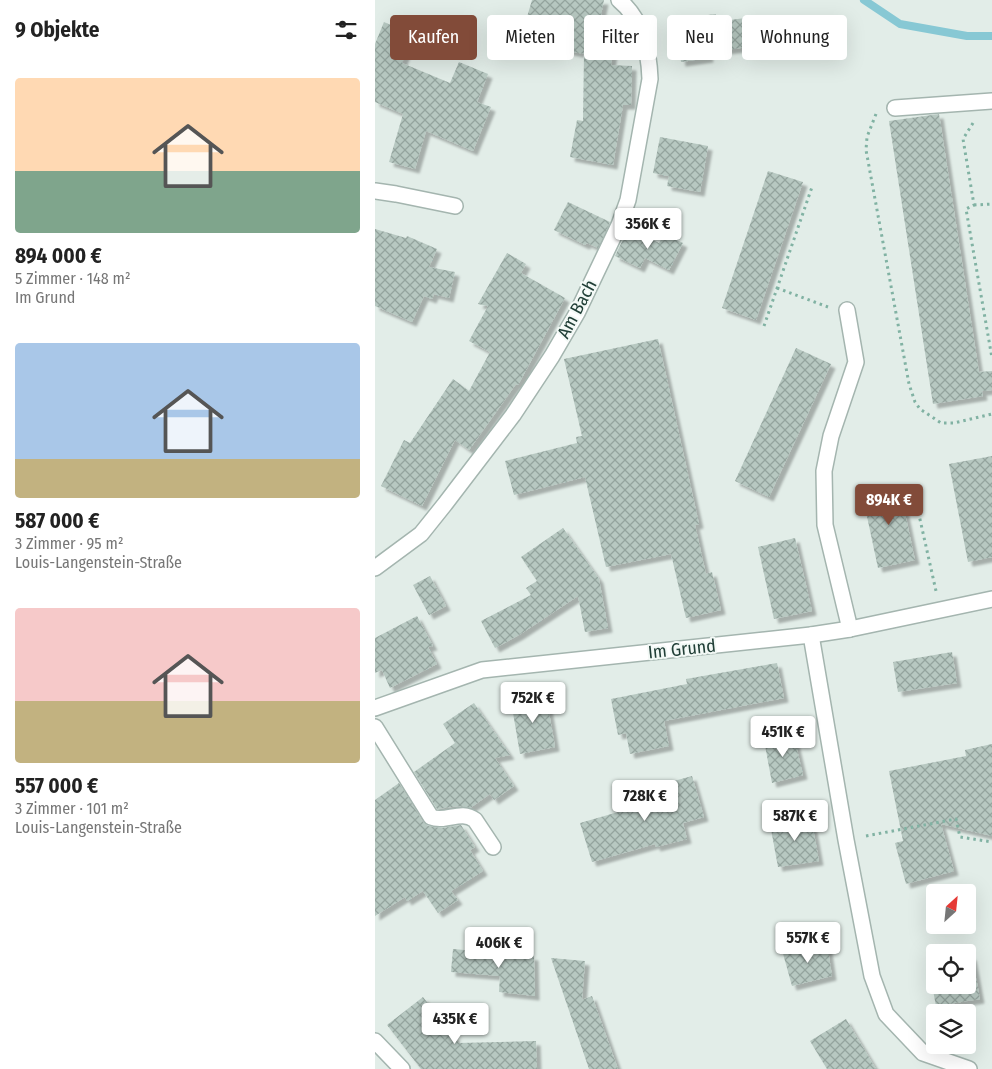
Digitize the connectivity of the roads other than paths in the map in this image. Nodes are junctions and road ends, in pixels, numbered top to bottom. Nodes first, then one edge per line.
1 (619, 0) edge
2 (990, 101) edge
3 (895, 108) road end
4 (375, 191) edge
5 (455, 206) dead end
6 (848, 312) road end
7 (375, 568) edge
8 (992, 599) edge
9 (850, 630) junction
10 (811, 635) junction
11 (375, 708) edge
12 (375, 727) edge
13 (493, 847) dead end
14 (375, 1040) edge
15 (402, 1069) edge
16 (969, 1069) edge

1 - 7 street, Am Bach
2 - 3 street
4 - 5 street
6 - 9 street
8 - 9 street, Im Grund
9 - 10 street, Im Grund
10 - 11 street, Im Grund
10 - 16 street
12 - 13 street
14 - 15 street

